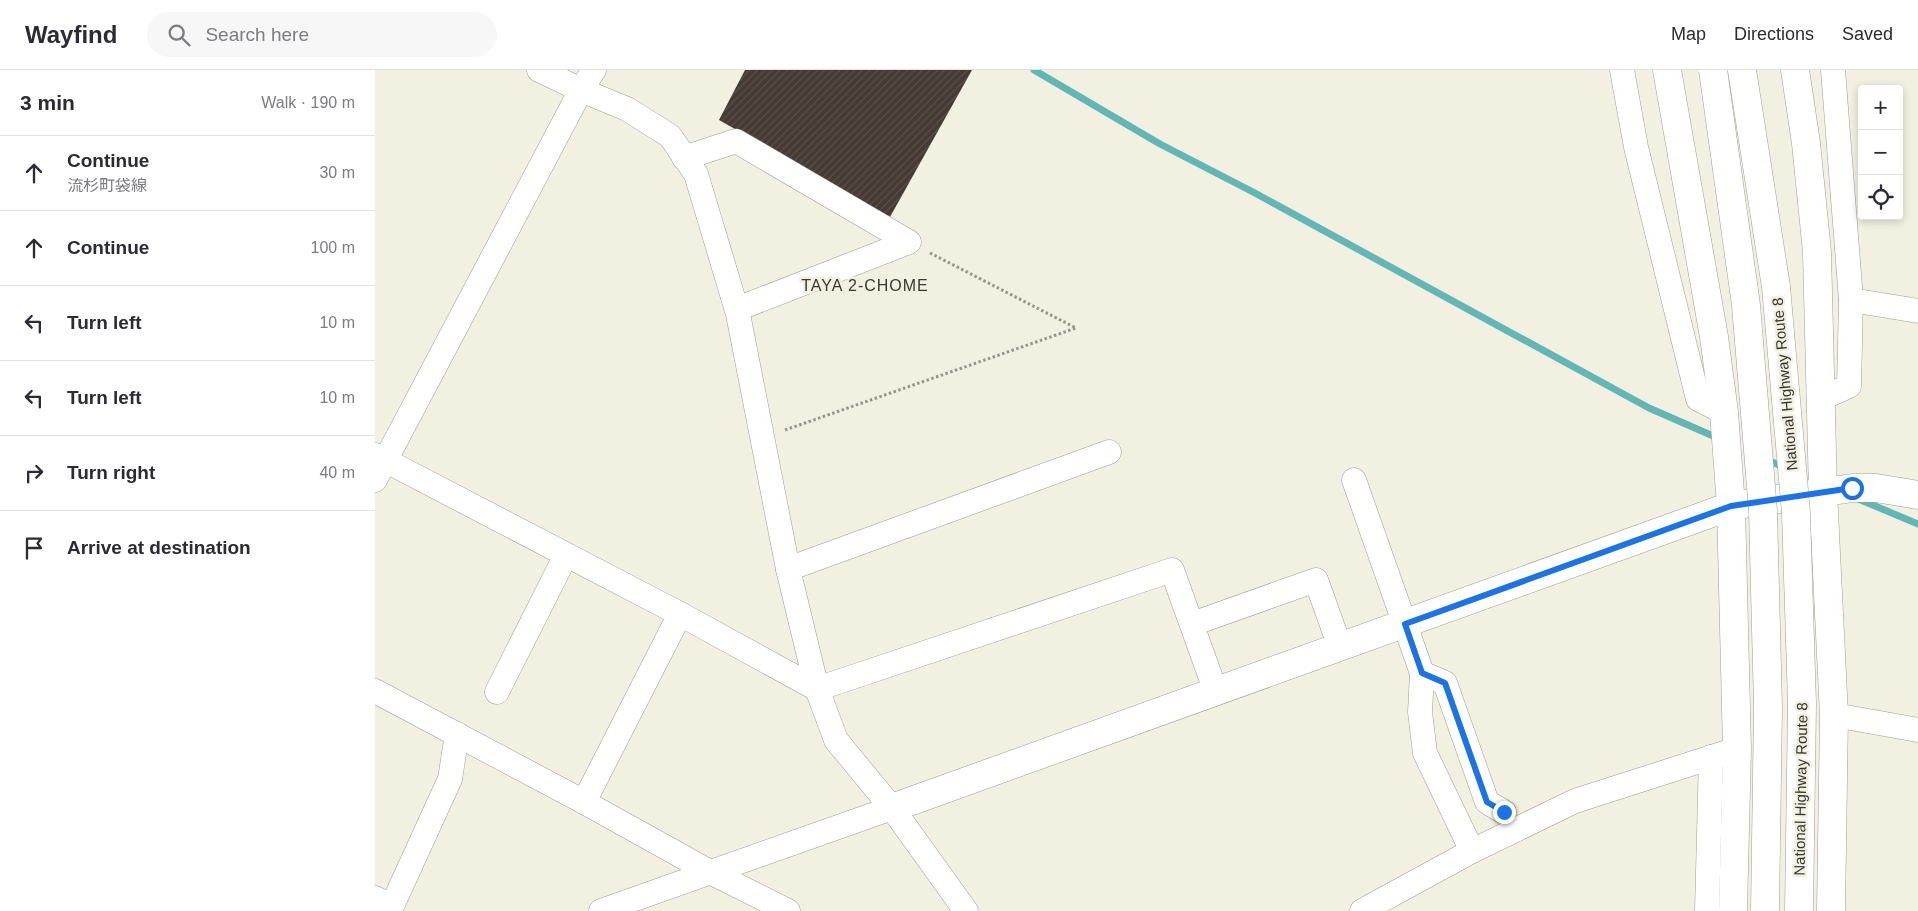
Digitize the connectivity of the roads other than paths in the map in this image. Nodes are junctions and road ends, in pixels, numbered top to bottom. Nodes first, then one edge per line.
1 (539, 70) edge
2 (594, 70) edge
3 (1622, 70) edge
4 (1667, 70) edge
5 (1713, 70) edge
6 (1742, 70) edge
7 (1795, 70) edge
8 (1833, 70) edge
9 (581, 90) junction
10 (684, 158) junction
11 (1851, 300) junction
12 (737, 309) junction
13 (1918, 311) edge
14 (1822, 398) junction
15 (1724, 412) junction
16 (1109, 452) dead end
17 (378, 465) edge
18 (1354, 480) dead end
19 (1823, 492) junction
20 (1918, 495) edge
21 (1731, 506) junction
22 (566, 555) junction
23 (788, 569) junction
24 (680, 614) junction
25 (1192, 624) junction
26 (1405, 624) junction
27 (1340, 647) junction
28 (1422, 673) junction
29 (817, 690) junction
30 (375, 691) edge
31 (497, 692) dead end
32 (1217, 692) junction
33 (1833, 715) junction
34 (1918, 730) edge
35 (457, 734) junction
36 (1724, 753) junction
37 (584, 802) junction
38 (892, 808) junction
39 (1504, 812) dead end
40 (1472, 851) junction
41 (710, 872) junction
42 (375, 898) edge
43 (601, 911) edge
44 (788, 911) edge
45 (966, 911) edge
46 (1362, 911) edge
47 (1707, 911) edge
48 (1733, 911) edge
49 (1765, 911) edge
50 (1799, 911) edge
51 (1831, 911) edge

1 - 9 street
2 - 9 street
3 - 15 street
4 - 15 main road
5 - 49 main road, bridge
6 - 50 main road, National Highway Route 8, bridge
7 - 14 main road
8 - 11 street
9 - 10 street
9 - 17 street
10 - 12 street
10 - 12 street
11 - 13 street
11 - 14 street
12 - 23 street
14 - 19 main road
15 - 21 main road
16 - 23 street
17 - 22 street
18 - 26 street
19 - 20 main road
19 - 21 main road
19 - 33 main road
21 - 26 main road
21 - 36 main road
22 - 24 street
22 - 31 street
23 - 29 street
24 - 29 street
24 - 37 street
25 - 27 street
25 - 29 street
25 - 32 street
26 - 27 main road
26 - 28 street
27 - 32 main road
28 - 39 street
28 - 40 street
29 - 38 street
30 - 35 street
32 - 38 main road
33 - 34 street
33 - 51 main road
35 - 37 street
35 - 42 street
36 - 40 street
36 - 47 street
36 - 48 main road
37 - 41 street
38 - 41 street
38 - 45 street
40 - 46 street
41 - 43 street
41 - 44 street

